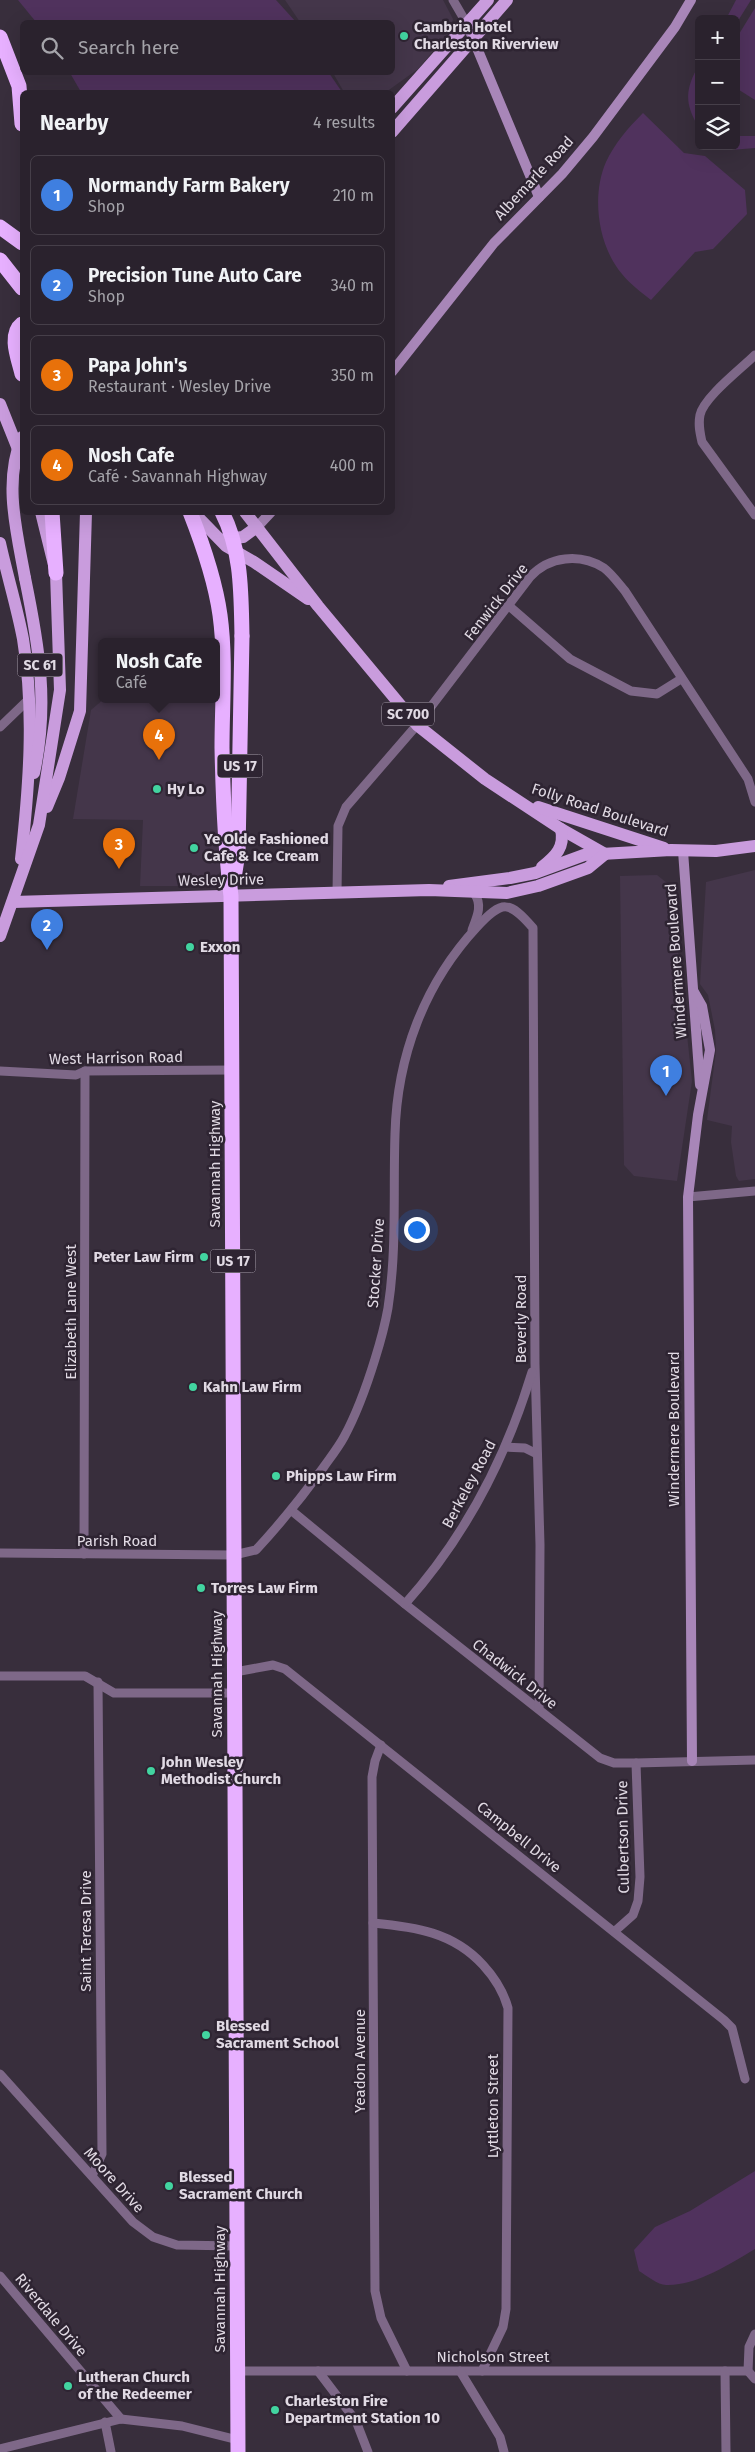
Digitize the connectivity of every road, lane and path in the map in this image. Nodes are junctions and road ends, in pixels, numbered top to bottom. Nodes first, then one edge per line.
1 (453, 0) edge
2 (488, 0) edge
3 (508, 0) edge
4 (691, 0) edge
5 (467, 24) junction
6 (0, 37) edge
7 (474, 40) junction
8 (20, 99) edge
9 (395, 105) edge
10 (395, 129) edge
11 (538, 198) junction
12 (0, 227) edge
13 (20, 242) edge
14 (0, 260) edge
15 (20, 285) edge
16 (20, 326) edge
17 (755, 356) edge
18 (20, 364) edge
19 (395, 368) edge
20 (0, 404) edge
21 (20, 446) edge
22 (20, 454) edge
23 (42, 515) edge
24 (52, 515) edge
25 (86, 515) edge
26 (193, 515) edge
27 (195, 515) edge
28 (223, 515) edge
29 (247, 515) edge
30 (268, 515) edge
31 (755, 515) edge
32 (257, 527) junction
33 (218, 539) junction
34 (0, 543) edge
35 (56, 573) junction
36 (318, 606) junction
37 (509, 606) junction
38 (681, 679) junction
39 (28, 700) junction
40 (11, 715) junction
41 (30, 716) junction
42 (417, 725) junction
43 (0, 728) edge
44 (520, 800) junction
45 (755, 802) edge
46 (27, 807) junction
47 (39, 825) junction
48 (561, 828) junction
49 (755, 846) edge
50 (677, 851) junction
51 (606, 854) junction
52 (534, 873) junction
53 (20, 879) junction
54 (430, 890) junction
55 (336, 893) junction
56 (474, 893) junction
57 (231, 896) junction
58 (13, 902) junction
59 (533, 928) joint
60 (0, 936) edge
61 (469, 936) junction
62 (694, 992) junction
63 (232, 1070) junction
64 (0, 1071) edge
65 (85, 1071) junction
66 (700, 1098) junction
67 (755, 1191) edge
68 (688, 1197) junction
69 (535, 1364) junction
70 (505, 1447) junction
71 (538, 1454) junction
72 (292, 1511) junction
73 (0, 1553) edge
74 (84, 1554) junction
75 (234, 1555) junction
76 (405, 1604) junction
77 (235, 1672) junction
78 (0, 1676) edge
79 (98, 1682) junction
80 (235, 1693) junction
81 (538, 1709) junction
82 (381, 1745) junction
83 (755, 1760) edge
84 (692, 1761) junction
85 (636, 1763) junction
86 (373, 1923) junction
87 (615, 1931) junction
88 (0, 2074) edge
89 (745, 2079) dead end
90 (92, 2176) junction
91 (237, 2246) junction
92 (0, 2276) edge
93 (755, 2334) edge
94 (238, 2371) junction
95 (318, 2371) junction
96 (406, 2371) junction
97 (460, 2371) junction
98 (482, 2371) junction
99 (725, 2371) junction
100 (748, 2371) junction
101 (755, 2379) edge
102 (121, 2419) junction
103 (106, 2422) junction
104 (238, 2446) edge
105 (0, 2450) edge
106 (111, 2452) edge
107 (368, 2452) edge
108 (504, 2452) edge
109 (726, 2452) edge

1 - 5 street
2 - 5 main road
3 - 7 main road
4 - 11 street, Albemarle Road
5 - 7 street
5 - 9 main road
6 - 8 highway
7 - 10 main road
7 - 11 street
11 - 19 street, Albemarle Road
12 - 13 highway
14 - 15 highway
16 - 18 highway
17 - 31 street
20 - 22 main road
21 - 46 main road, SC 61, bridge
23 - 35 main road
24 - 35 highway
25 - 47 main road, SC 61
26 - 57 highway, Savannah Highway / US 17
27 - 33 main road, Folly Road Boulevard
28 - 57 highway, Savannah Highway / US 17, bridge
29 - 32 main road, Folly Road Boulevard / SC 700
30 - 32 street
32 - 33 main road
32 - 36 main road, Folly Road Boulevard / SC 700
33 - 36 main road, Folly Road Boulevard / SC 700
34 - 39 main road
35 - 47 main road
36 - 42 main road, Folly Road Boulevard / SC 700
37 - 38 street
37 - 38 street, Fenwick Drive
37 - 42 street, Fenwick Drive
38 - 45 street, Fenwick Drive
39 - 40 street
39 - 41 main road
40 - 41 street
40 - 43 street
41 - 46 main road
42 - 44 main road, Folly Road Boulevard / SC 700
42 - 55 street, Fenwick Drive
44 - 48 main road, Folly Road Boulevard / SC 700
44 - 50 main road, Folly Road Boulevard / SC 700
46 - 53 main road, SC 61
47 - 53 main road, SC 61
48 - 51 main road, Folly Road Boulevard / SC 700
48 - 52 main road, Folly Road Boulevard
49 - 50 main road, Folly Road Boulevard
50 - 51 main road, Folly Road Boulevard
50 - 62 street, Windermere Boulevard
51 - 52 main road, Wesley Drive
51 - 56 main road, Wesley Drive
52 - 54 main road, Wesley Drive
53 - 58 main road, SC 61
54 - 55 main road, Wesley Drive
54 - 56 main road, Wesley Drive
55 - 57 main road, Wesley Drive
56 - 61 street, Stocker Drive
57 - 58 main road, Wesley Drive
57 - 63 highway, Savannah Highway / US 17
58 - 60 main road, SC 61
59 - 61 street, Stocker Drive
59 - 69 street, Beverly Road
61 - 72 street, Stocker Drive
62 - 66 street, Windermere Boulevard
62 - 66 street, Windermere Boulevard
63 - 65 street, West Harrison Road
63 - 75 highway, Savannah Highway / US 17
64 - 65 street, West Harrison Road
65 - 74 street, Elizabeth Lane West
66 - 68 street, Windermere Boulevard
67 - 68 street
68 - 84 street, Windermere Boulevard
69 - 70 street, Berkeley Road
69 - 71 street, Beverly Road
70 - 71 street
70 - 76 street, Berkeley Road
71 - 81 street, Beverly Road
72 - 75 street, Stocker Drive
72 - 76 street, Chadwick Drive
73 - 74 street, Parish Road
74 - 75 street, Parish Road
75 - 77 highway, Savannah Highway / US 17
76 - 81 street, Chadwick Drive
77 - 80 highway, Savannah Highway / US 17
77 - 82 street, Campbell Drive
78 - 79 street
79 - 80 street
79 - 90 street, Saint Teresa Drive
80 - 91 highway, Savannah Highway / US 17
81 - 85 street, Chadwick Drive
82 - 86 street, Yeadon Avenue
82 - 87 street, Campbell Drive
83 - 84 street, Chadwick Drive
84 - 85 street, Chadwick Drive
85 - 87 street, Culbertson Drive
86 - 96 street, Yeadon Avenue
86 - 98 street, Lyttleton Street
87 - 89 street, Campbell Drive
88 - 90 street, Moore Drive
90 - 91 street, Moore Drive
91 - 94 highway, Savannah Highway / US 17
92 - 102 street, Riverdale Drive
93 - 100 street
94 - 95 street, Nicholson Street
94 - 104 highway, Savannah Highway / US 17
95 - 96 street, Nicholson Street
95 - 107 street
96 - 97 street, Nicholson Street
97 - 98 street, Nicholson Street
97 - 108 street
98 - 99 street, Nicholson Street
99 - 100 street, Nicholson Street
99 - 109 street
100 - 101 street
102 - 103 street
102 - 104 street
103 - 105 street
103 - 106 street

